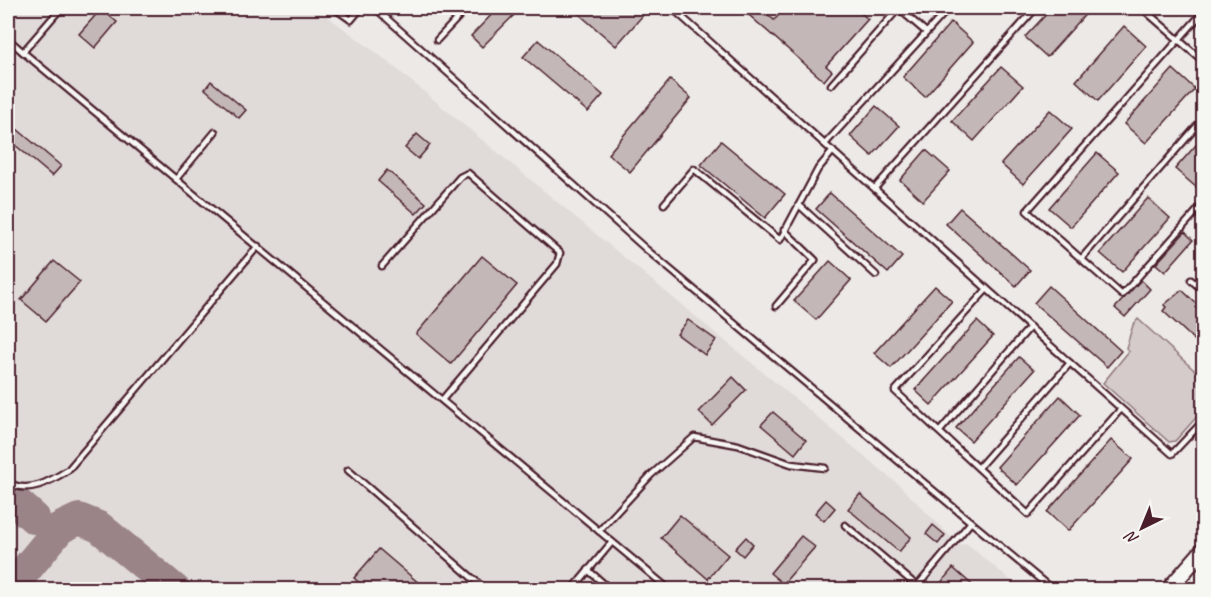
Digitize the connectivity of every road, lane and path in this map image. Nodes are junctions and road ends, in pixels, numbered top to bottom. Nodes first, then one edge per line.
1 (61, 8) edge
2 (334, 8) edge
3 (362, 8) edge
4 (375, 8) edge
5 (467, 8) edge
6 (672, 8) edge
7 (899, 8) edge
8 (949, 8) edge
9 (1036, 8) edge
10 (1142, 8) edge
11 (1203, 11) edge
12 (926, 32) junction
13 (8, 39) edge
14 (436, 40) dead end
15 (1178, 40) junction
16 (23, 52) junction
17 (1203, 62) edge
18 (831, 85) dead end
19 (1203, 118) edge
20 (215, 132) dead end
21 (825, 144) junction
22 (833, 151) junction
23 (176, 178) junction
24 (875, 188) junction
25 (1203, 203) edge
26 (663, 204) dead end
27 (799, 205) junction
28 (784, 230) junction
29 (258, 246) junction
30 (1082, 258) junction
31 (382, 266) dead end
32 (876, 275) dead end
33 (1191, 280) dead end
34 (987, 289) junction
35 (1203, 291) edge
36 (776, 306) dead end
37 (1030, 327) junction
38 (1070, 363) junction
39 (442, 400) junction
40 (1121, 409) junction
41 (1203, 420) edge
42 (940, 431) junction
43 (979, 467) junction
44 (825, 468) dead end
45 (348, 470) dead end
46 (8, 482) edge
47 (971, 522) junction
48 (845, 525) dead end
49 (599, 531) junction
50 (612, 542) junction
51 (1203, 549) edge
52 (588, 570) junction
53 (915, 588) edge
54 (486, 590) edge
55 (572, 590) edge
56 (611, 590) edge
57 (670, 590) edge
58 (1053, 590) edge
59 (1168, 590) edge

1 - 16 lane
2 - 3 lane
4 - 47 lane
5 - 14 lane
6 - 21 lane
7 - 12 lane
7 - 18 lane
8 - 12 lane
9 - 24 lane
10 - 15 lane
11 - 15 lane
12 - 21 lane
13 - 16 lane
15 - 17 lane
15 - 30 lane
16 - 23 lane
19 - 30 lane
20 - 23 lane
21 - 22 lane
22 - 24 lane
22 - 27 lane
23 - 29 lane
24 - 34 lane
25 - 30 lane
26 - 28 lane
27 - 28 lane
27 - 32 lane
28 - 36 lane
29 - 39 lane
29 - 46 lane
31 - 39 lane
33 - 35 lane
34 - 37 lane
34 - 42 lane
37 - 38 lane
37 - 42 lane
38 - 40 lane
38 - 43 lane
39 - 49 lane
40 - 41 lane
40 - 43 lane
42 - 43 lane
44 - 49 lane
45 - 54 lane
47 - 53 lane
47 - 58 lane
48 - 53 lane
49 - 50 lane
50 - 52 lane
50 - 57 lane
51 - 59 main road
52 - 55 lane
52 - 56 lane

